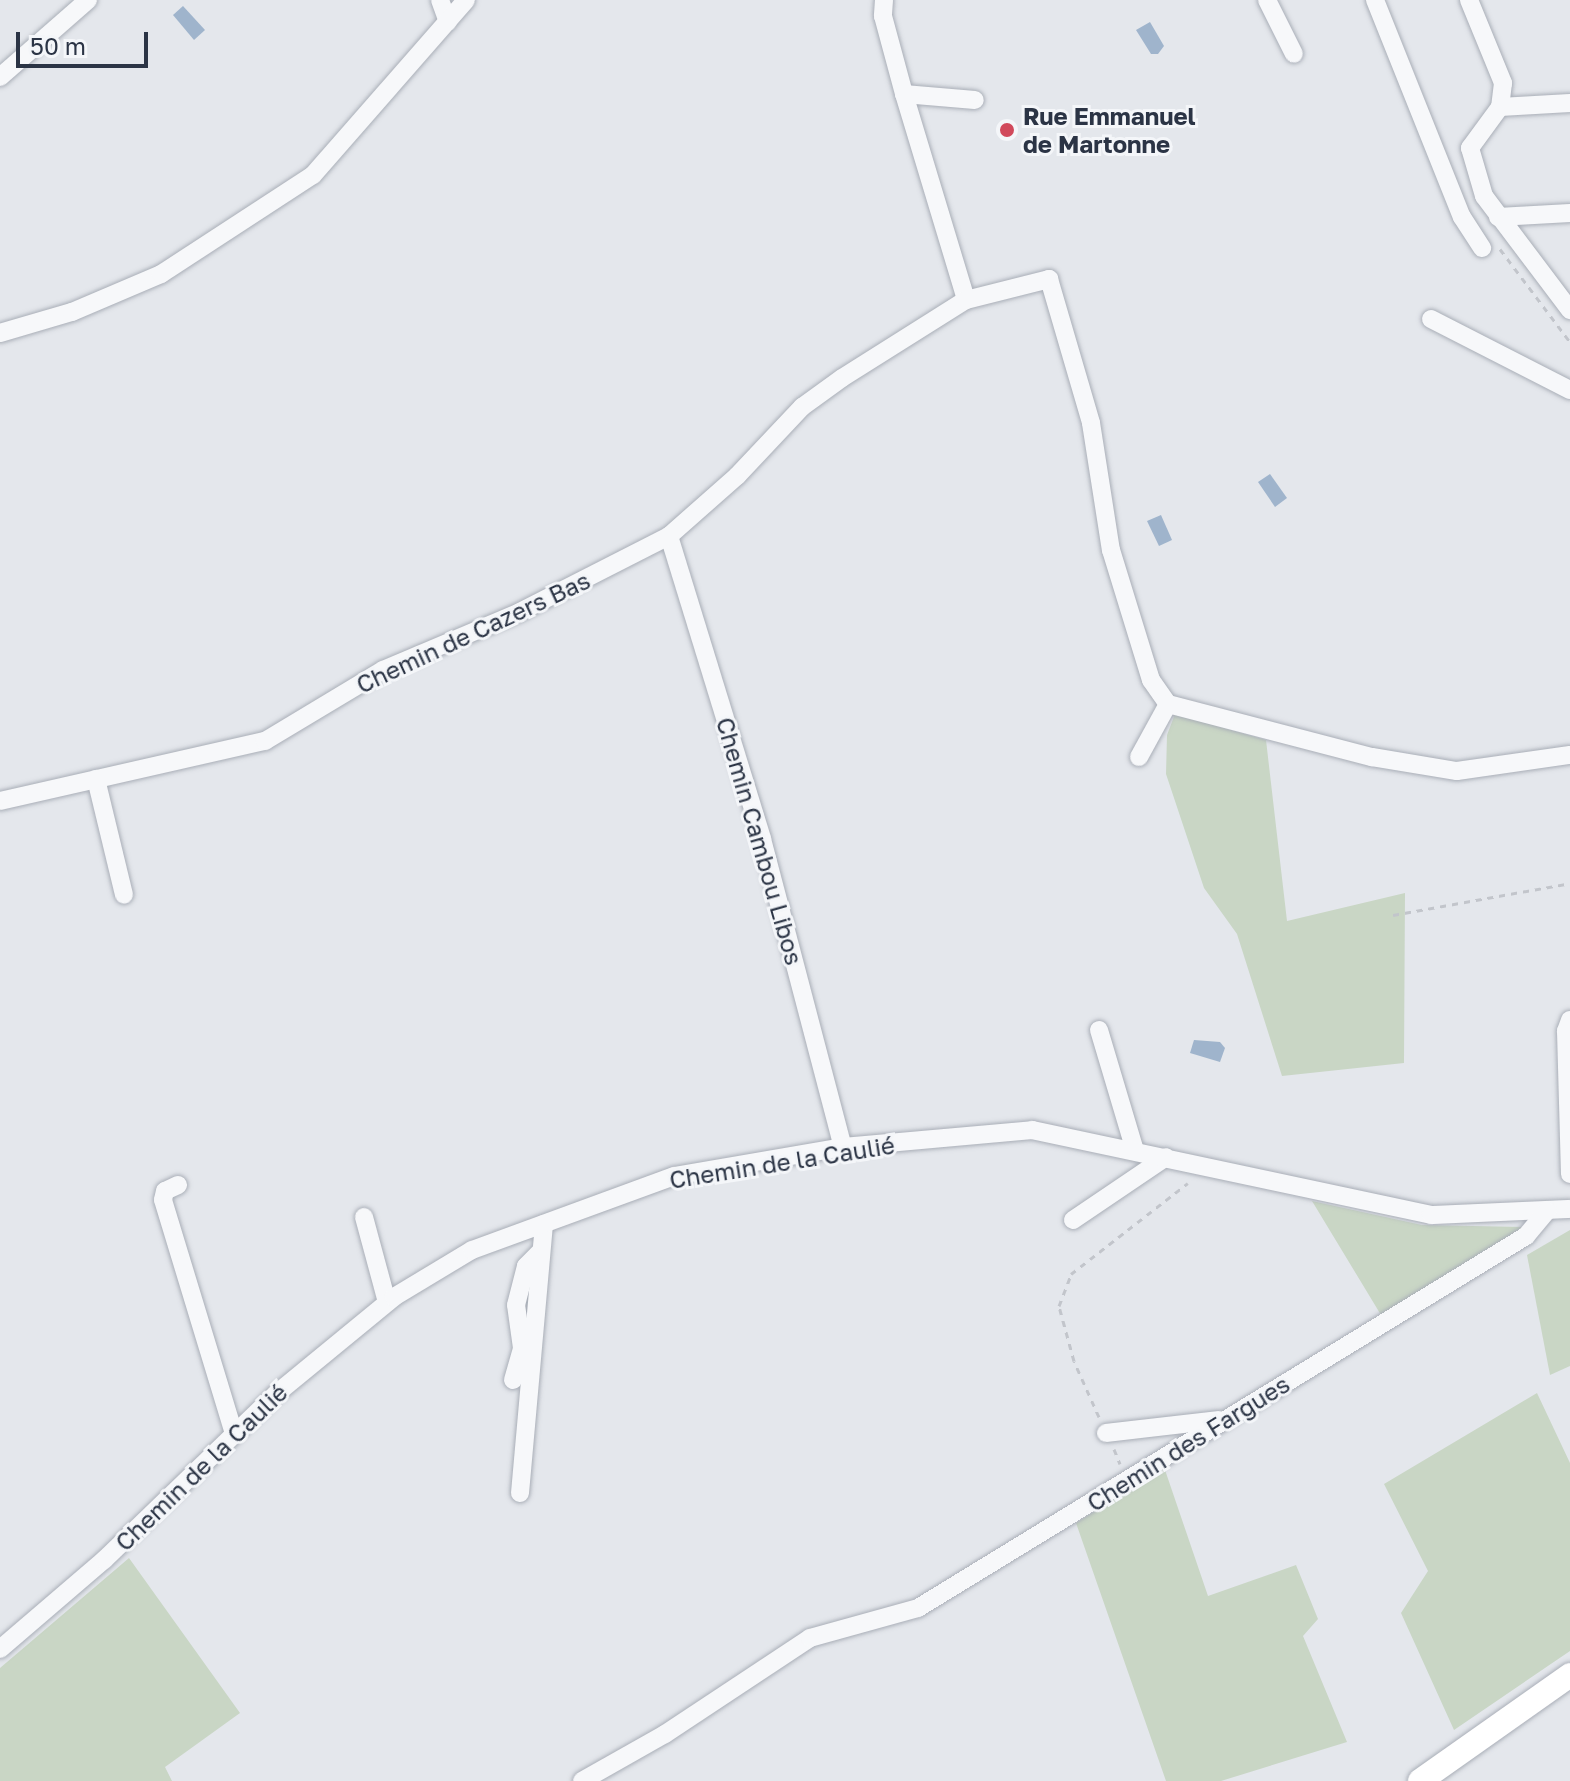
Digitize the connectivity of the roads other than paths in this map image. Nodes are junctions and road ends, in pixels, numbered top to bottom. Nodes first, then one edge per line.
1 (88, 0) edge
2 (440, 0) edge
3 (466, 0) edge
4 (884, 0) edge
5 (1267, 0) edge
6 (1375, 0) edge
7 (1469, 0) edge
8 (448, 22) junction
9 (1294, 54) dead end
10 (0, 77) edge
11 (904, 94) junction
12 (975, 100) dead end
13 (1570, 103) edge
14 (1500, 107) junction
15 (1436, 146) junction
16 (1470, 148) junction
17 (1570, 213) edge
18 (1498, 217) junction
19 (1482, 248) dead end
20 (966, 300) junction
21 (1570, 310) edge
22 (1431, 319) dead end
23 (0, 333) edge
24 (1570, 390) edge
25 (669, 536) junction
26 (1168, 704) junction
27 (1570, 755) edge
28 (1139, 757) dead end
29 (96, 779) junction
30 (0, 801) edge
31 (124, 895) dead end
32 (1570, 1020) edge
33 (1099, 1030) dead end
34 (843, 1147) junction
35 (1135, 1151) junction
36 (1166, 1157) junction
37 (1570, 1174) edge
38 (178, 1185) dead end
39 (1570, 1209) edge
40 (1547, 1211) junction
41 (364, 1217) dead end
42 (1073, 1220) dead end
43 (544, 1224) junction
44 (541, 1251) junction
45 (387, 1302) junction
46 (513, 1380) dead end
47 (1222, 1420) junction
48 (1106, 1433) road end
49 (234, 1434) junction
50 (520, 1493) dead end
51 (0, 1649) edge
52 (1570, 1675) edge
53 (582, 1781) edge
54 (1420, 1781) edge

1 - 10 street
2 - 8 street
3 - 8 street
4 - 11 street
5 - 9 street
6 - 15 street
7 - 14 street
8 - 23 street
11 - 12 street
11 - 20 street
13 - 14 street
14 - 16 street
15 - 16 street
15 - 19 street
16 - 18 street
17 - 18 street
18 - 21 street
20 - 25 street, Chemin de Cazers Bas
20 - 26 street, Chemin de Cazers Bas
22 - 24 street
25 - 29 street, Chemin de Cazers Bas
25 - 34 street, Chemin Cambou Libos
26 - 27 street
26 - 28 street
29 - 30 street, Chemin de Cazers Bas
29 - 31 street
32 - 37 street
33 - 35 street
34 - 35 street, Chemin de la Caulié
34 - 43 street, Chemin de la Caulié
35 - 36 street, Chemin de la Caulié
36 - 40 street, Chemin de la Caulié
36 - 42 street
38 - 49 street
39 - 40 street, Chemin de la Caulié
40 - 47 street, Chemin des Fargues
41 - 45 street
43 - 44 street
43 - 45 street, Chemin de la Caulié
44 - 46 street
44 - 50 street
45 - 49 street, Chemin de la Caulié
47 - 48 street
47 - 53 street, Chemin des Fargues
49 - 51 street, Chemin de la Caulié
52 - 54 main road

